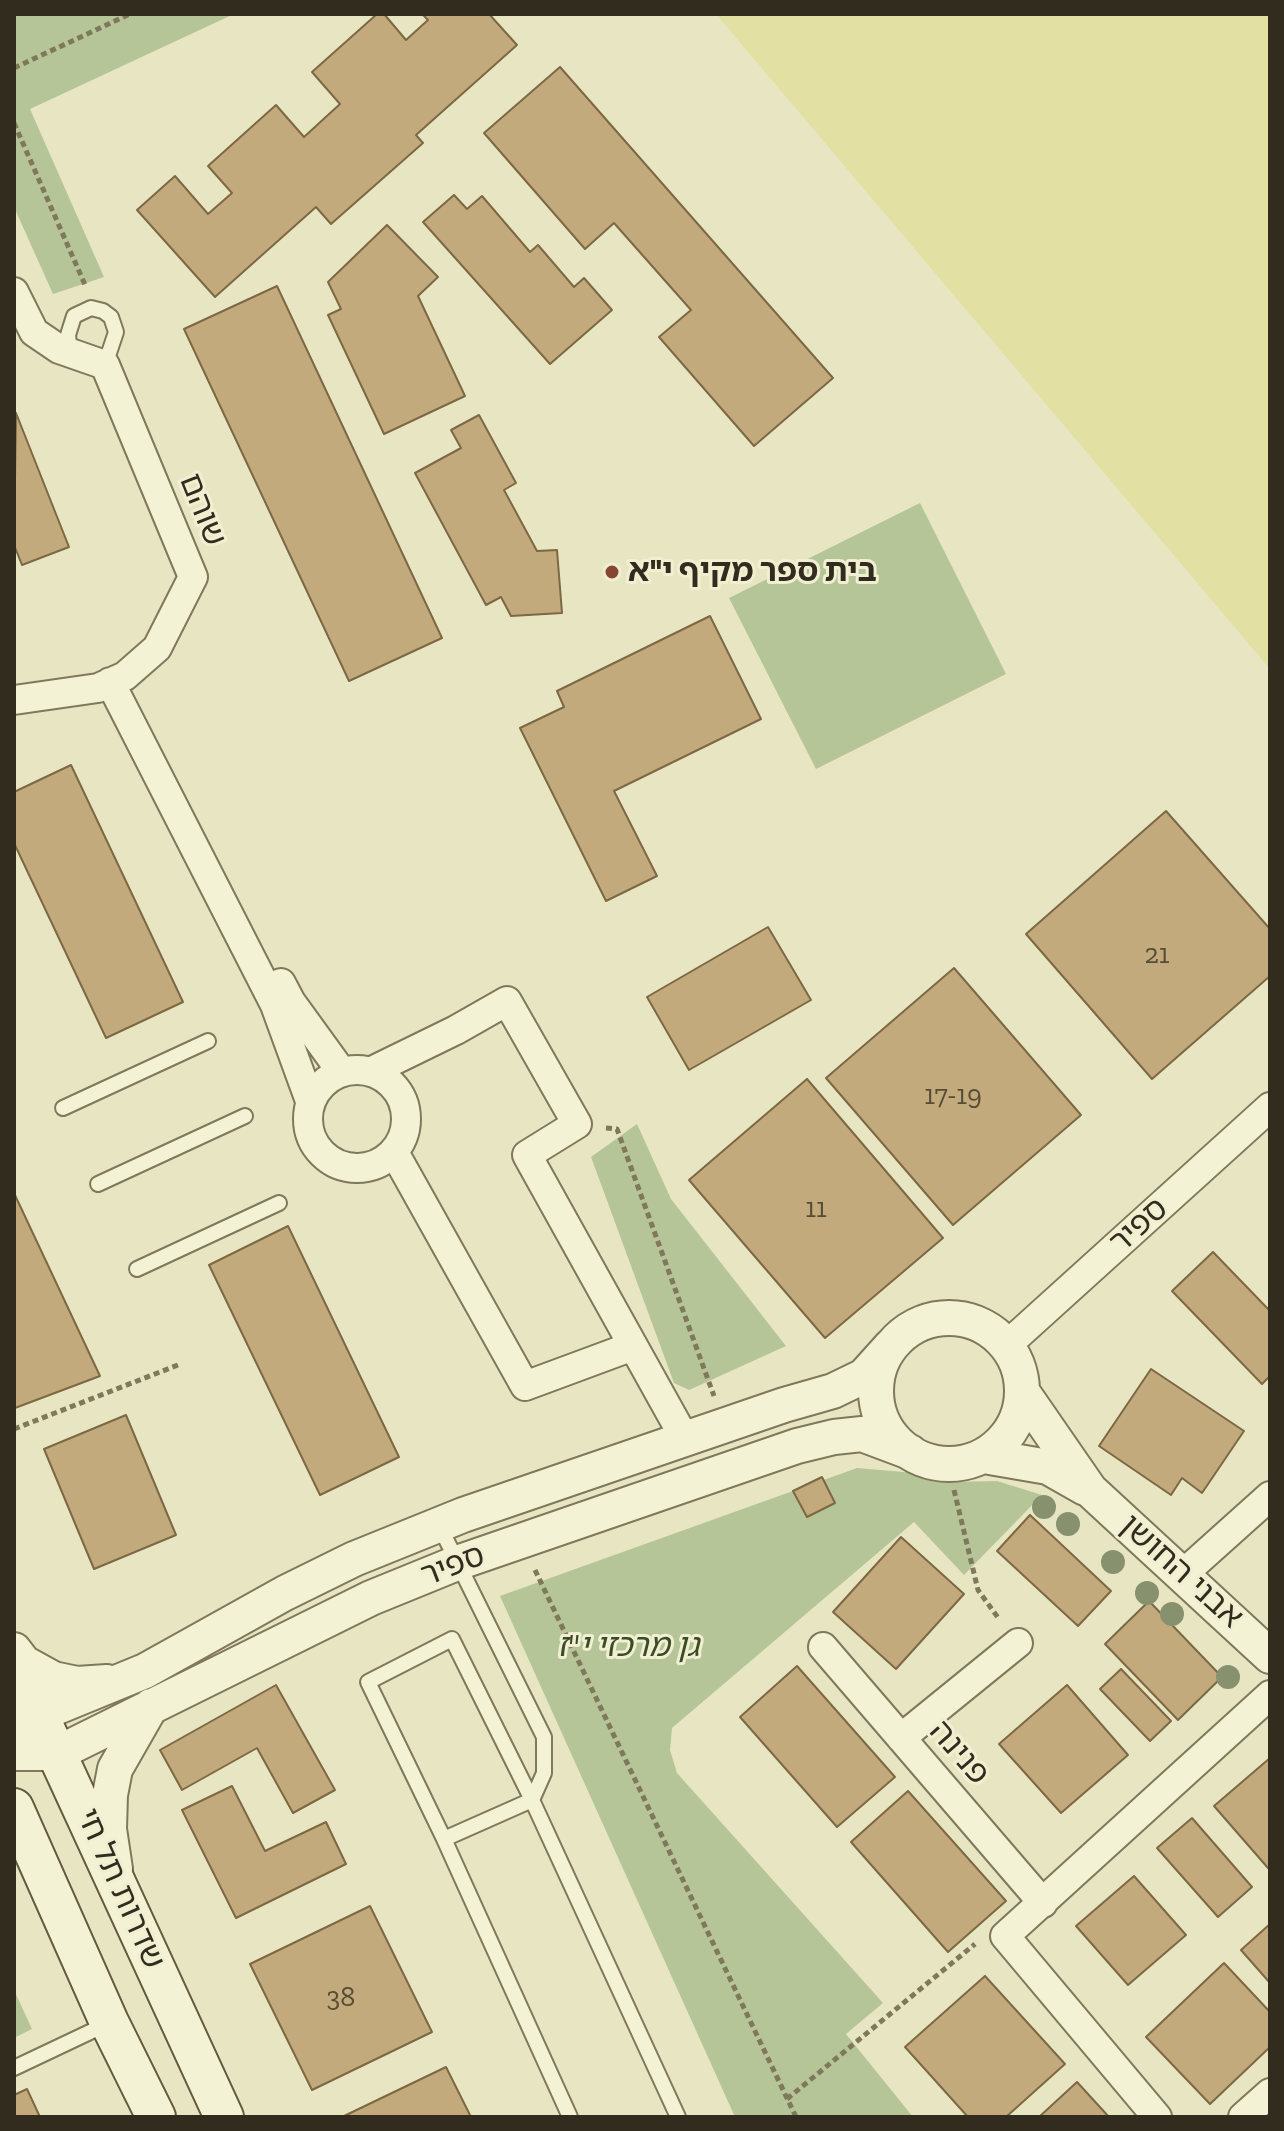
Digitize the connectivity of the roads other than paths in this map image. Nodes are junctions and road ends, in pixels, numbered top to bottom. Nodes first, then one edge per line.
1 (14, 292) edge
2 (70, 352) junction
3 (105, 365) junction
4 (118, 679) junction
5 (14, 700) edge
6 (208, 1041) dead end
7 (341, 1071) junction
8 (372, 1071) junction
9 (310, 1101) junction
10 (1270, 1107) edge
11 (63, 1108) dead end
12 (245, 1116) dead end
13 (394, 1152) junction
14 (98, 1184) dead end
15 (279, 1203) dead end
16 (137, 1269) dead end
17 (1007, 1345) junction
18 (633, 1346) junction
19 (891, 1346) junction
20 (1023, 1393) junction
21 (685, 1439) junction
22 (910, 1452) junction
23 (984, 1456) junction
24 (1090, 1490) junction
25 (1270, 1496) edge
26 (439, 1525) junction
27 (457, 1563) junction
28 (1183, 1574) junction
29 (1018, 1643) road end
30 (823, 1647) dead end
31 (14, 1650) edge
32 (1270, 1656) edge
33 (14, 1661) edge
34 (145, 1671) junction
35 (1270, 1695) edge
36 (151, 1706) junction
37 (27, 1724) edge
38 (901, 1738) junction
39 (14, 1753) edge
40 (58, 1753) junction
41 (532, 1800) junction
42 (14, 1808) edge
43 (444, 1839) junction
44 (117, 1885) junction
45 (1043, 1903) junction
46 (109, 2022) junction
47 (14, 2068) edge
48 (1270, 2093) edge
49 (156, 2117) edge
50 (224, 2117) edge
51 (570, 2117) edge
52 (678, 2117) edge
53 (1157, 2117) edge
54 (1243, 2117) edge

1 - 2 street
2 - 3 street
2 - 3 lane
3 - 4 street, שוהם
4 - 5 street, שוהם
4 - 7 street
4 - 9 street
6 - 11 lane
7 - 8 street
7 - 9 street
8 - 13 street
8 - 18 street
9 - 13 street
10 - 17 street, ספיר
12 - 14 lane
13 - 18 street
15 - 16 lane
17 - 19 street
17 - 20 street
18 - 21 street
19 - 21 street, ספיר
19 - 22 street
20 - 23 street
20 - 24 street, אבני החושן
21 - 26 street, ספיר
22 - 23 street
22 - 27 street, ספיר
23 - 24 street, אבני החושן
24 - 28 street, אבני החושן
25 - 28 street
26 - 27 lane
26 - 34 street, ספיר
27 - 36 street, ספיר
27 - 41 lane
28 - 32 street, אבני החושן
29 - 38 street
30 - 38 street, פנינה
31 - 34 street
33 - 37 main road, שדרות תל חי
34 - 37 street, ספיר
35 - 45 street
36 - 40 street, ספיר
36 - 44 street
37 - 40 main road, שדרות תל חי
38 - 45 street, פנינה
39 - 40 street, ספיר
40 - 44 main road, שדרות תל חי
41 - 43 lane
41 - 43 lane
41 - 52 lane
42 - 46 main road, שדרות תל חי
43 - 51 lane
44 - 50 main road, שדרות תל חי
45 - 53 street
46 - 47 lane
46 - 49 main road, שדרות תל חי
48 - 54 street

